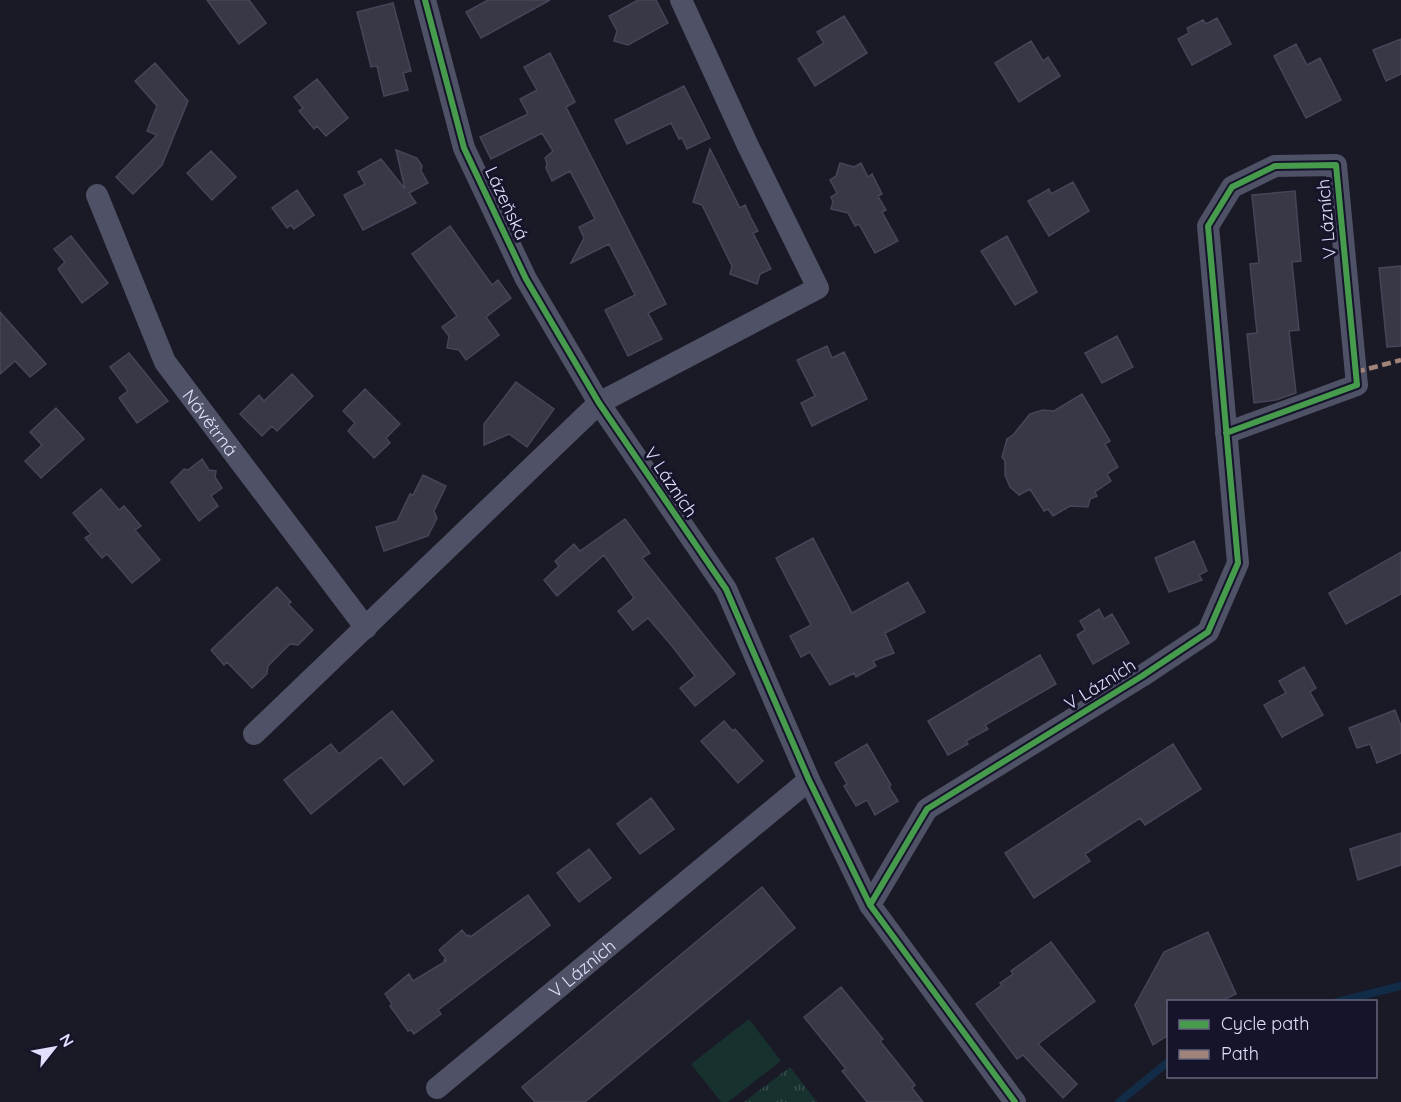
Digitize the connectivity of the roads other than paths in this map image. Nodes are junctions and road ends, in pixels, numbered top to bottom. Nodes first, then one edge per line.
1 (425, 0) edge
2 (681, 0) edge
3 (97, 195) dead end
4 (599, 403) junction
5 (1226, 433) junction
6 (366, 628) junction
7 (254, 734) dead end
8 (809, 780) junction
9 (870, 905) junction
10 (437, 1088) dead end
11 (1015, 1102) edge

1 - 4 street, Lázeňská
2 - 4 street
3 - 6 street, Návětrná
4 - 6 street
4 - 8 street, V Lázních
5 - 5 street, V Lázních
5 - 9 street, V Lázních
6 - 7 street
8 - 9 street, V Lázních
8 - 10 street, V Lázních
9 - 11 street, V Lázních

